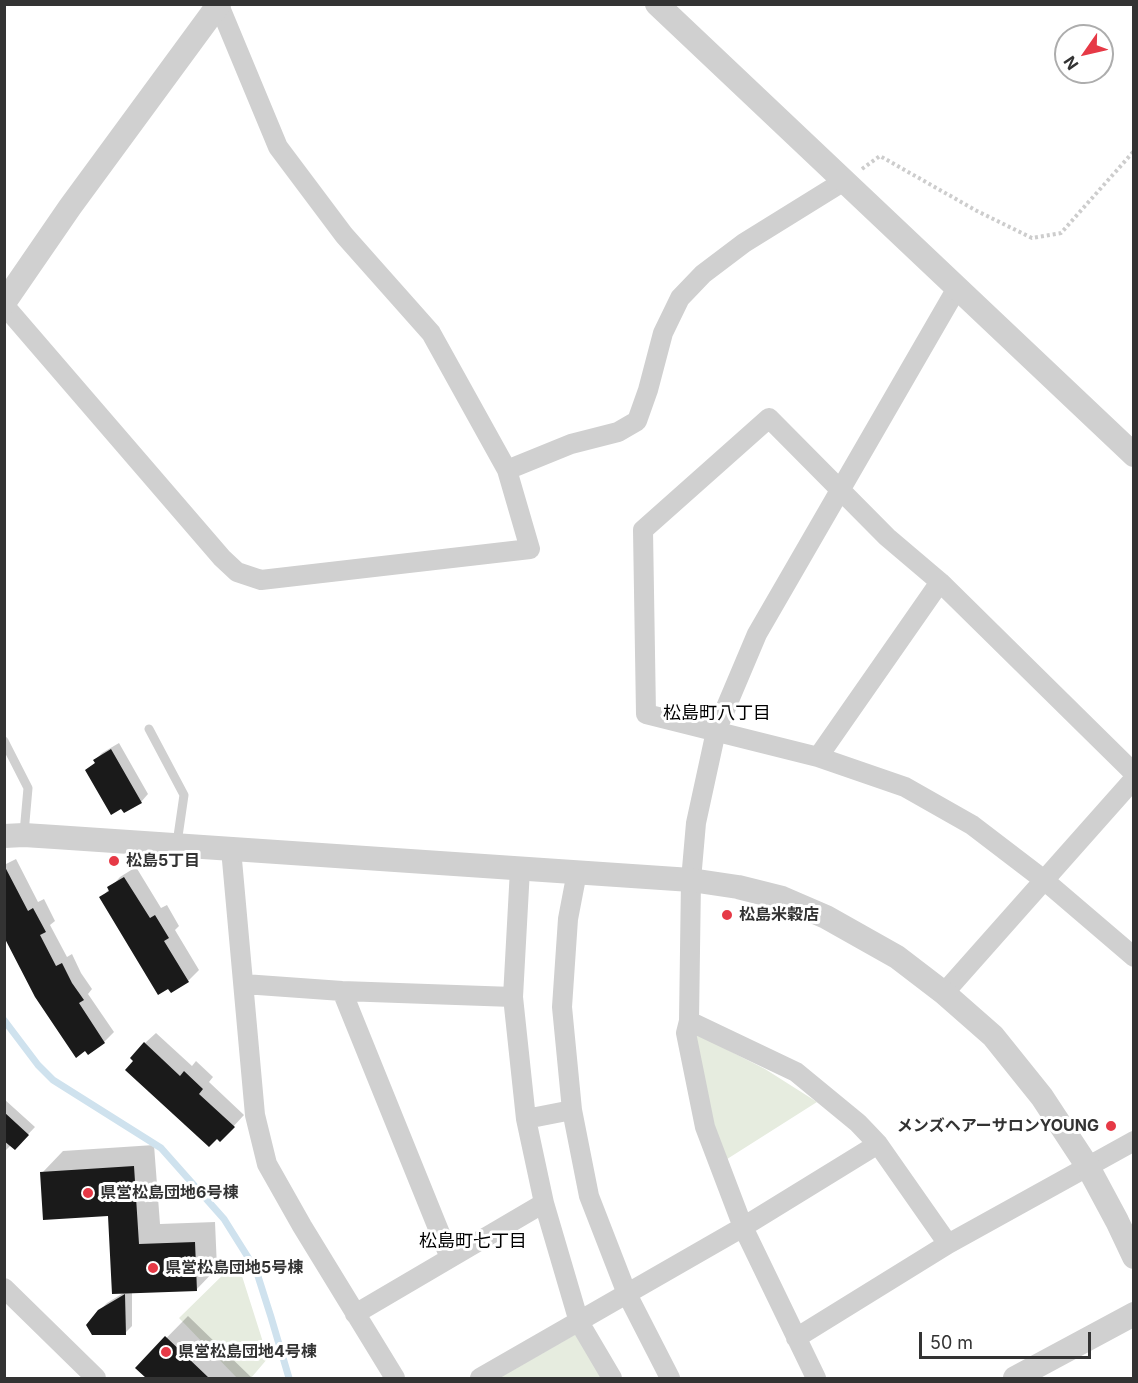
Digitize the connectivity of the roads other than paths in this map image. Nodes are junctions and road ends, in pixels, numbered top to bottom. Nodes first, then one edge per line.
1 (657, 4) edge
2 (219, 5) edge
3 (844, 181) junction
4 (957, 288) junction
5 (4, 304) edge
6 (1134, 455) edge
7 (507, 470) junction
8 (841, 492) junction
9 (940, 582) junction
10 (149, 729) dead end
11 (716, 731) junction
12 (4, 741) edge
13 (818, 757) junction
14 (1134, 773) edge
15 (1134, 779) edge
16 (14, 836) edge
17 (177, 846) junction
18 (231, 849) junction
19 (520, 869) junction
20 (577, 872) junction
21 (691, 880) junction
22 (1044, 880) junction
23 (1134, 957) edge
24 (244, 984) junction
25 (342, 991) junction
26 (944, 993) junction
27 (513, 997) junction
28 (689, 1021) junction
29 (572, 1110) junction
30 (526, 1119) junction
31 (1134, 1141) edge
32 (878, 1144) junction
33 (1088, 1167) junction
34 (544, 1203) junction
35 (743, 1227) junction
36 (948, 1244) junction
37 (1134, 1257) edge
38 (450, 1258) junction
39 (4, 1288) edge
40 (627, 1294) junction
41 (355, 1314) junction
42 (1134, 1314) edge
43 (579, 1322) junction
44 (796, 1338) junction
45 (96, 1378) edge
46 (395, 1378) edge
47 (480, 1378) edge
48 (612, 1378) edge
49 (670, 1378) edge
50 (816, 1378) edge
51 (1015, 1378) edge

1 - 3 street
2 - 5 street
2 - 7 street
3 - 4 street
3 - 7 street
4 - 6 street
4 - 8 street
5 - 7 street
8 - 9 street
8 - 11 street
8 - 11 street
9 - 13 street
9 - 14 street
10 - 17 lane
11 - 13 street
11 - 21 street
12 - 16 lane
13 - 22 street
15 - 22 street
16 - 17 street
17 - 18 street
18 - 19 street
18 - 24 street
19 - 20 street
19 - 27 street
20 - 21 street
20 - 29 street
21 - 26 street
21 - 28 street
22 - 23 street
22 - 26 street
24 - 25 street
24 - 41 street
25 - 27 street
25 - 38 street
26 - 33 street
27 - 30 street
28 - 32 street
28 - 35 street
29 - 30 street
29 - 40 street
30 - 34 street
31 - 33 street
32 - 35 street
32 - 36 street
33 - 36 street
33 - 37 street
34 - 38 street
34 - 43 street
35 - 40 street
35 - 44 street
36 - 44 street
38 - 41 street
39 - 45 street
40 - 43 street
40 - 49 street
41 - 46 street
42 - 51 street
43 - 47 street
43 - 48 street
44 - 50 street

